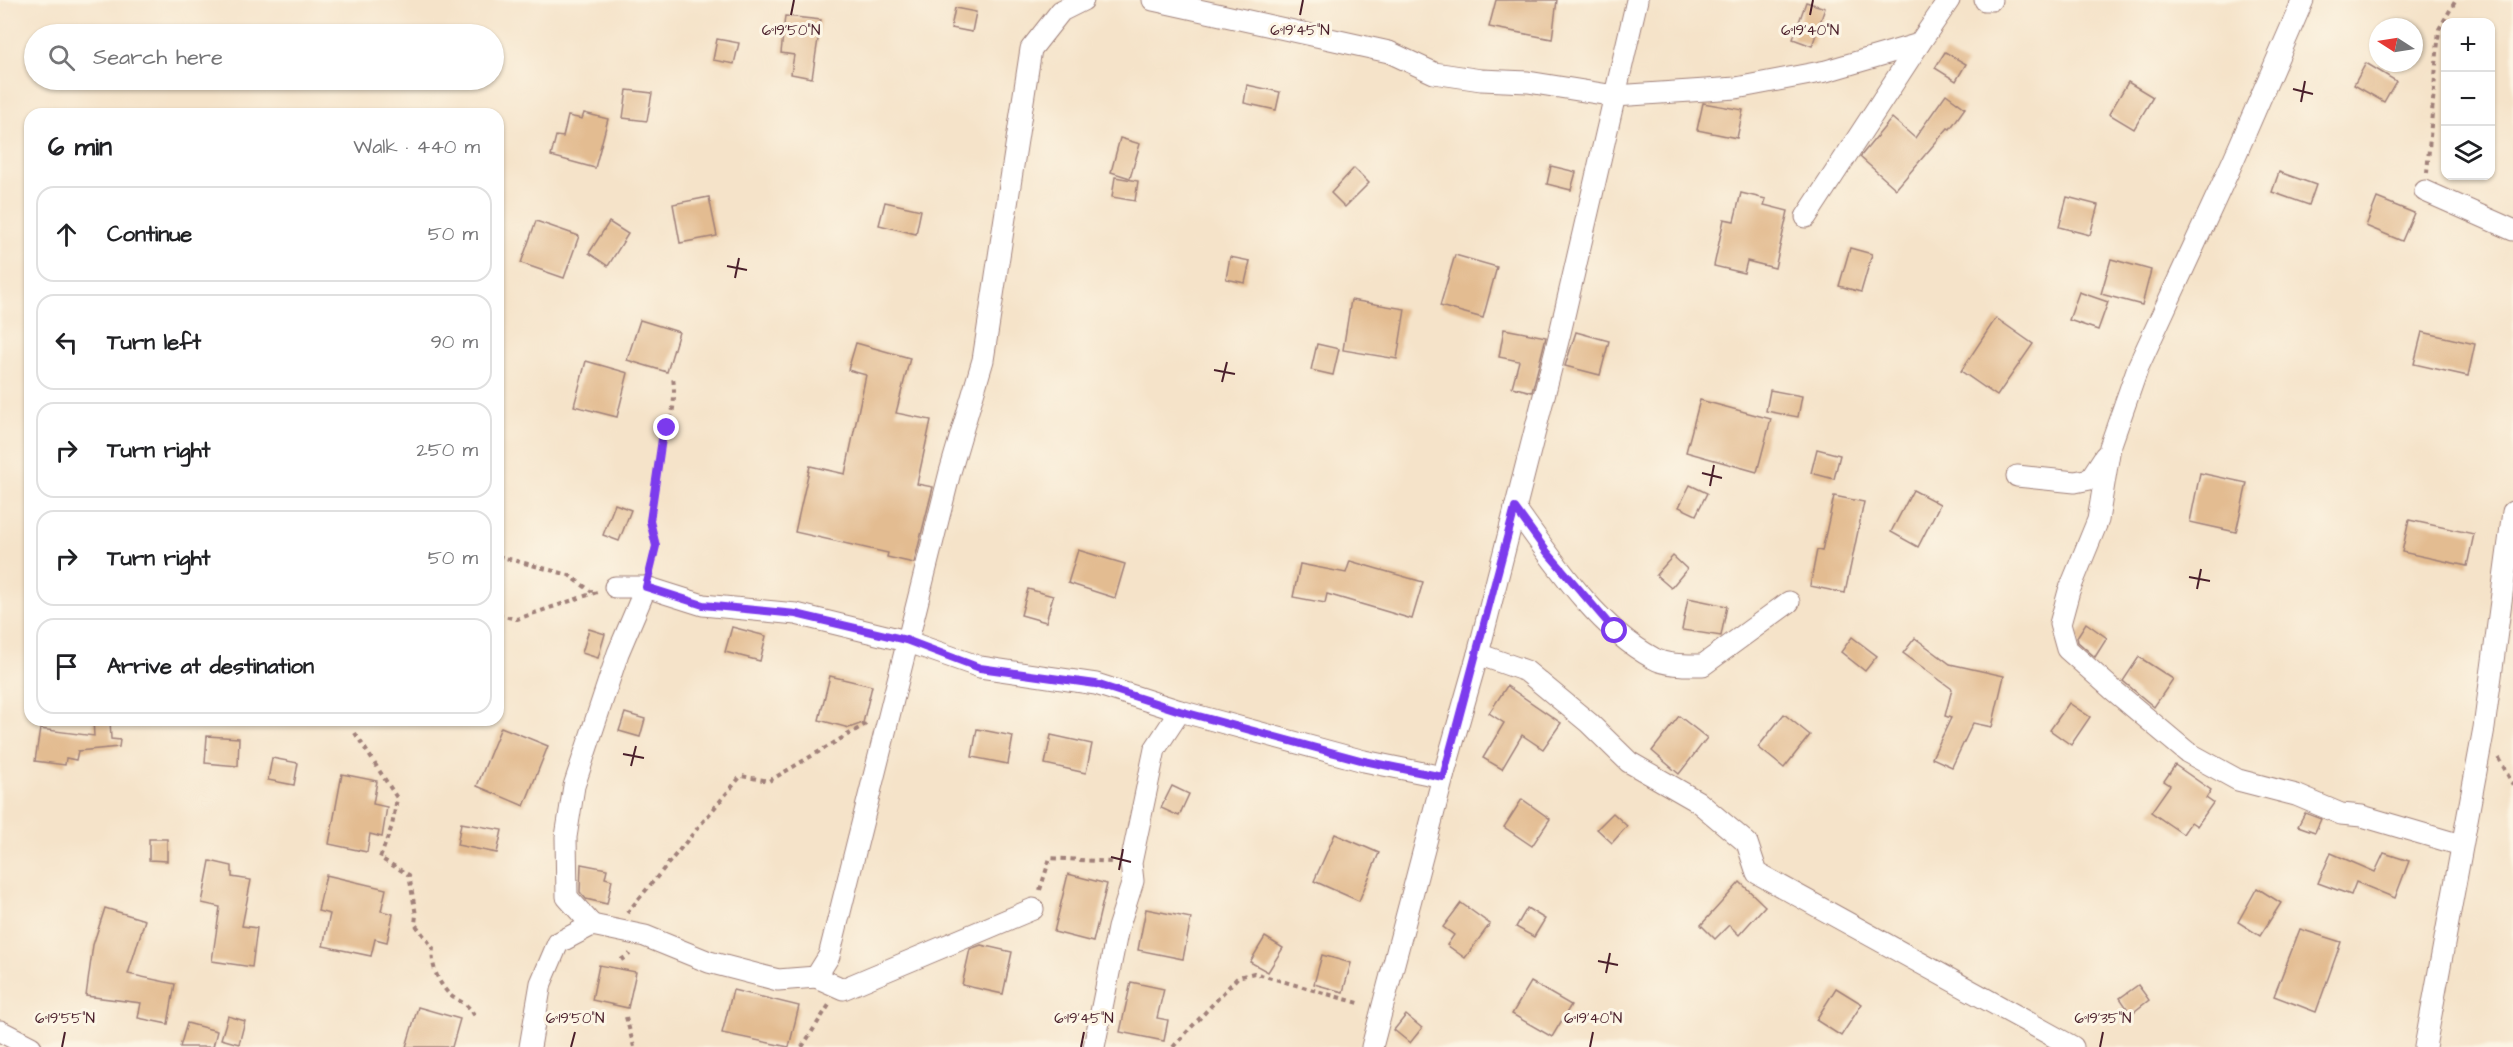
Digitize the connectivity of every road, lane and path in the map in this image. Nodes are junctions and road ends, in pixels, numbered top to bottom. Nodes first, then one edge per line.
1 (1083, 0) edge
2 (1153, 0) edge
3 (1637, 0) edge
4 (1949, 0) edge
5 (1985, 0) edge
6 (1991, 0) edge
7 (2303, 0) edge
8 (2456, 0) edge
9 (1919, 44) junction
10 (1615, 96) junction
11 (2425, 191) joint
12 (1806, 217) dead end
13 (2513, 230) edge
14 (673, 377) dead end
15 (2110, 447) junction
16 (2017, 476) dead end
17 (1515, 508) junction
18 (2513, 512) edge
19 (504, 558) edge
20 (615, 587) joint
21 (646, 587) junction
22 (593, 593) junction
23 (1789, 602) dead end
24 (504, 616) edge
25 (906, 640) junction
26 (1478, 654) junction
27 (891, 711) junction
28 (1180, 711) junction
29 (355, 733) dead end
30 (1443, 777) junction
31 (2461, 845) junction
32 (1131, 863) junction
33 (1033, 909) joint
34 (592, 925) junction
35 (623, 931) junction
36 (816, 977) junction
37 (843, 989) junction
38 (1383, 1010) junction
39 (626, 1017) dead end
40 (476, 1018) dead end
41 (0, 1031) edge
42 (31, 1047) edge
43 (530, 1047) edge
44 (634, 1047) edge
45 (802, 1047) edge
46 (1094, 1047) edge
47 (1173, 1047) edge
48 (1372, 1047) edge
49 (2073, 1047) edge
50 (2425, 1047) edge

1 - 25 street
2 - 10 street
3 - 10 street
4 - 9 street
5 - 6 street
7 - 15 street
8 - 11 path
9 - 10 street
9 - 12 street
10 - 17 street
11 - 13 street
14 - 21 path
15 - 16 street
15 - 31 street
17 - 23 street
17 - 26 street
18 - 31 street
19 - 22 path
20 - 21 street
20 - 22 path
21 - 25 street
21 - 34 street
22 - 24 path
25 - 27 street
25 - 28 street
26 - 30 street
26 - 49 street
27 - 35 path
27 - 36 street
28 - 30 street
28 - 32 street
29 - 40 path
30 - 38 street
31 - 50 street
32 - 33 path
32 - 46 street
33 - 37 street
34 - 35 street
34 - 43 street
35 - 36 street
36 - 37 street
37 - 45 path
38 - 47 path
38 - 48 street
39 - 44 path
41 - 42 street

